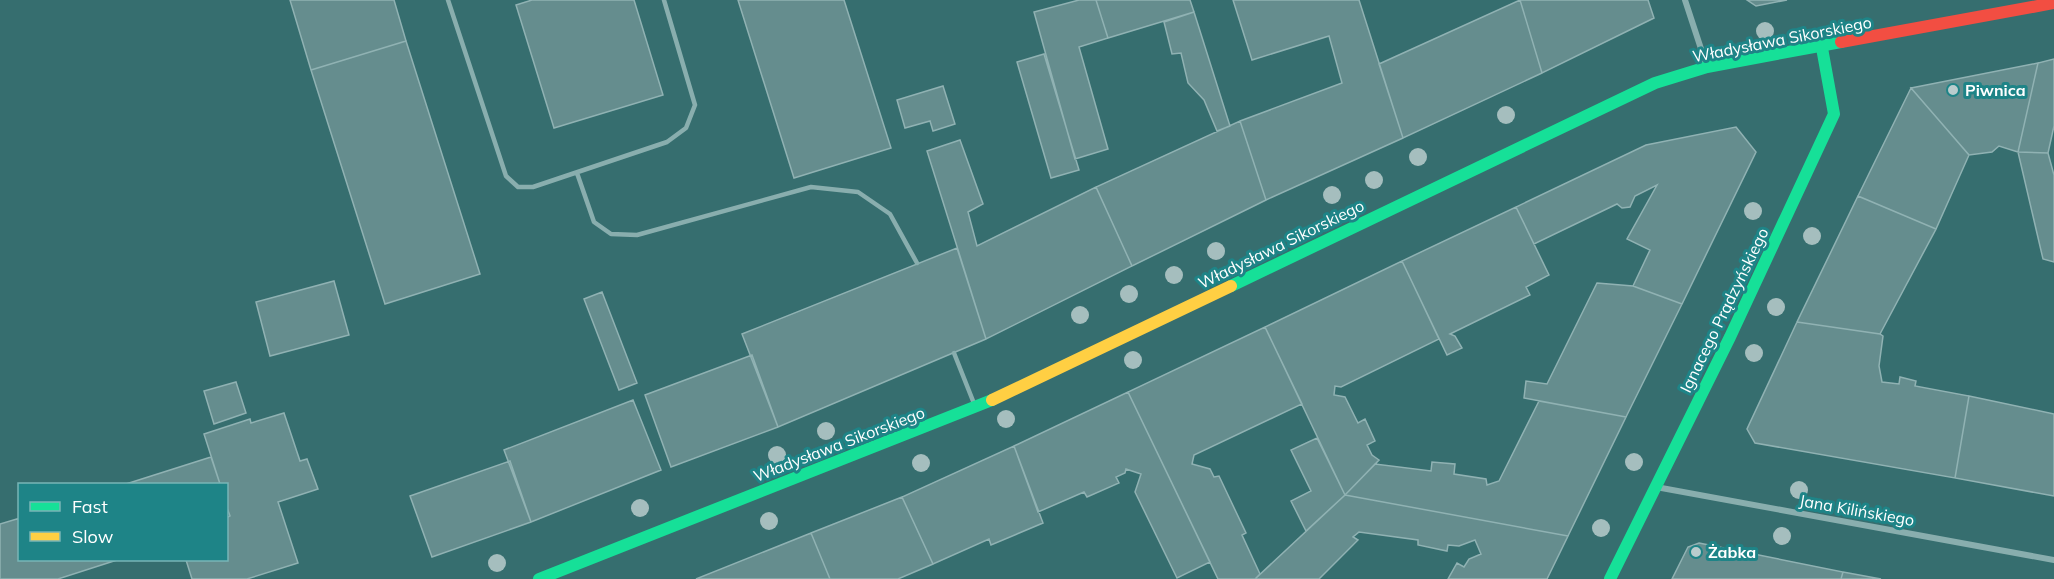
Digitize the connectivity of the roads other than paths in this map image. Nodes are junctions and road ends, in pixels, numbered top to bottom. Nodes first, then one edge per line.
1 (448, 0) edge
2 (664, 0) edge
3 (1685, 0) edge
4 (2054, 3) edge
5 (1822, 48) junction
6 (1707, 67) junction
7 (577, 173) junction
8 (917, 263) dead end
9 (954, 353) dead end
10 (976, 408) junction
11 (1656, 487) junction
12 (2054, 560) edge
13 (540, 579) edge
14 (1610, 579) edge

1 - 7 lane
2 - 7 lane
3 - 6 street
4 - 5 street, Władysława Sikorskiego
5 - 6 street, Władysława Sikorskiego
5 - 11 street, Ignacego Prądzyńskiego
6 - 10 street, Władysława Sikorskiego
7 - 8 lane
9 - 10 lane
10 - 13 street, Władysława Sikorskiego
11 - 12 street, Jana Kilińskiego
11 - 14 street, Ignacego Prądzyńskiego

